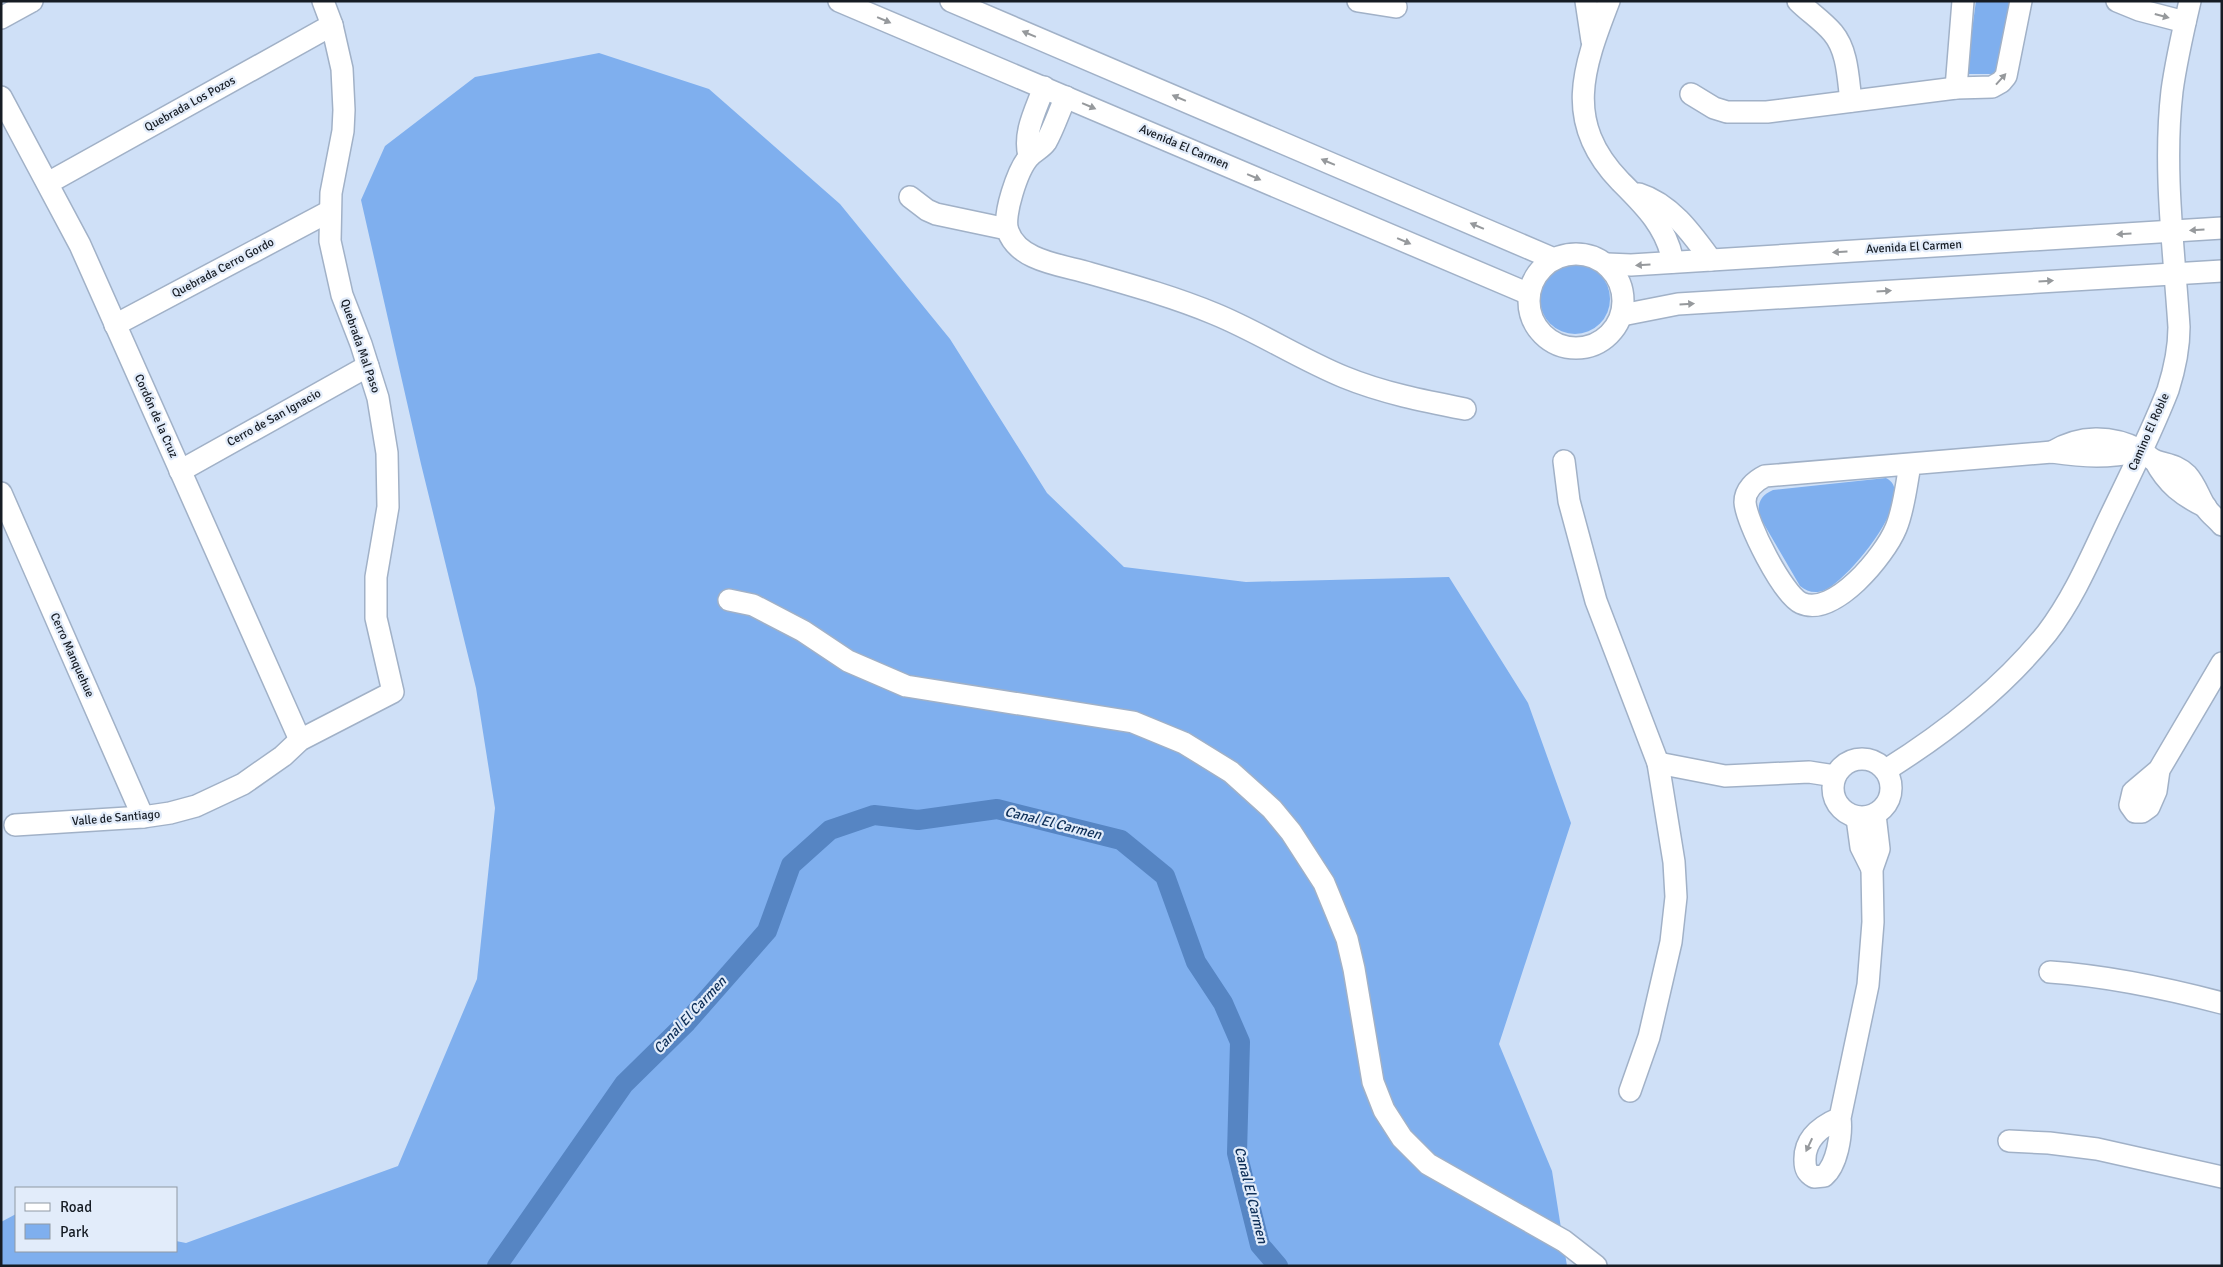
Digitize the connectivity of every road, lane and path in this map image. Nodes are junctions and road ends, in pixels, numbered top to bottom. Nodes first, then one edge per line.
1 (32, 1) edge
2 (323, 1) edge
3 (839, 1) edge
4 (951, 1) edge
5 (1358, 1) edge
6 (1586, 1) edge
7 (1609, 1) edge
8 (1798, 1) edge
9 (1963, 1) edge
10 (2021, 1) edge
11 (2117, 1) edge
12 (2190, 1) edge
13 (1396, 7) dead end
14 (1, 18) edge
15 (2185, 22) junction
16 (332, 25) junction
17 (1592, 44) junction
18 (1044, 87) junction
19 (1956, 88) junction
20 (1691, 94) dead end
21 (1, 97) edge
22 (1066, 97) junction
23 (1851, 101) junction
24 (1029, 156) junction
25 (48, 183) junction
26 (1632, 191) junction
27 (910, 197) dead end
28 (330, 211) junction
29 (2222, 228) edge
30 (1007, 229) junction
31 (2173, 231) junction
32 (1554, 259) junction
33 (1711, 260) junction
34 (1672, 262) junction
35 (1607, 264) junction
36 (2222, 272) edge
37 (2176, 274) junction
38 (1529, 294) junction
39 (1622, 315) junction
40 (115, 325) junction
41 (368, 366) junction
42 (1465, 409) dead end
43 (2148, 456) junction
44 (1564, 461) dead end
45 (1910, 465) junction
46 (180, 470) junction
47 (1, 493) edge
48 (2222, 525) edge
49 (729, 600) dead end
50 (2219, 675) edge
51 (393, 692) joint
52 (300, 740) junction
53 (1658, 763) junction
54 (1886, 770) junction
55 (2159, 770) dead end
56 (1835, 776) junction
57 (1866, 816) junction
58 (142, 818) junction
59 (16, 825) dead end
60 (2050, 972) dead end
61 (2222, 1003) edge
62 (1630, 1091) dead end
63 (1840, 1118) dead end
64 (2009, 1141) dead end
65 (2221, 1176) edge
66 (1596, 1266) edge

1 - 14 street
2 - 16 street, Quebrada Mal Paso
3 -> 18 street, Avenida El Carmen
32 -> 4 street
5 - 13 street
6 - 17 street
7 - 17 street
8 - 23 street
9 - 19 street
19 -> 10 street
11 -> 15 street
12 - 15 street, Camino El Roble
15 - 31 street, Camino El Roble
16 - 25 street, Quebrada Los Pozos
16 - 28 street, Quebrada Mal Paso
17 - 26 street
18 - 22 street, Avenida El Carmen
18 - 24 street
19 - 23 street
20 - 23 street
21 - 25 street, Cordón de la Cruz
22 - 24 street
22 -> 38 street, Avenida El Carmen
24 - 30 street
25 - 40 street, Cordón de la Cruz
26 - 33 street
26 - 34 street
27 - 30 street
28 - 40 street, Quebrada Cerro Gordo
28 - 41 street, Quebrada Mal Paso
29 -> 31 street, Avenida El Carmen
30 - 42 street
31 -> 33 street, Avenida El Carmen
31 - 37 street, Camino El Roble
32 - 35 street
32 - 38 street
33 - 34 street, Avenida El Carmen
34 -> 35 street, Avenida El Carmen
35 - 39 street
36 - 37 street
39 -> 37 street
37 - 43 street, Camino El Roble
38 - 39 street
40 - 46 street, Cordón de la Cruz
41 - 46 street, Cerro de San Ignacio
41 - 51 street, Quebrada Mal Paso
43 - 45 street
43 - 48 street
43 - 54 street, Camino El Roble
44 - 53 street
45 - 45 street
46 - 52 street, Cordón de la Cruz
47 - 58 street, Cerro Manquehue
49 - 66 street
50 - 55 street
51 - 52 street, Valle de Santiago
52 - 58 street, Valle de Santiago
53 - 56 street
53 - 62 street
54 - 56 street
54 - 57 street
56 - 57 street
57 - 63 street
58 - 59 street, Valle de Santiago
60 - 61 street
64 - 65 street

